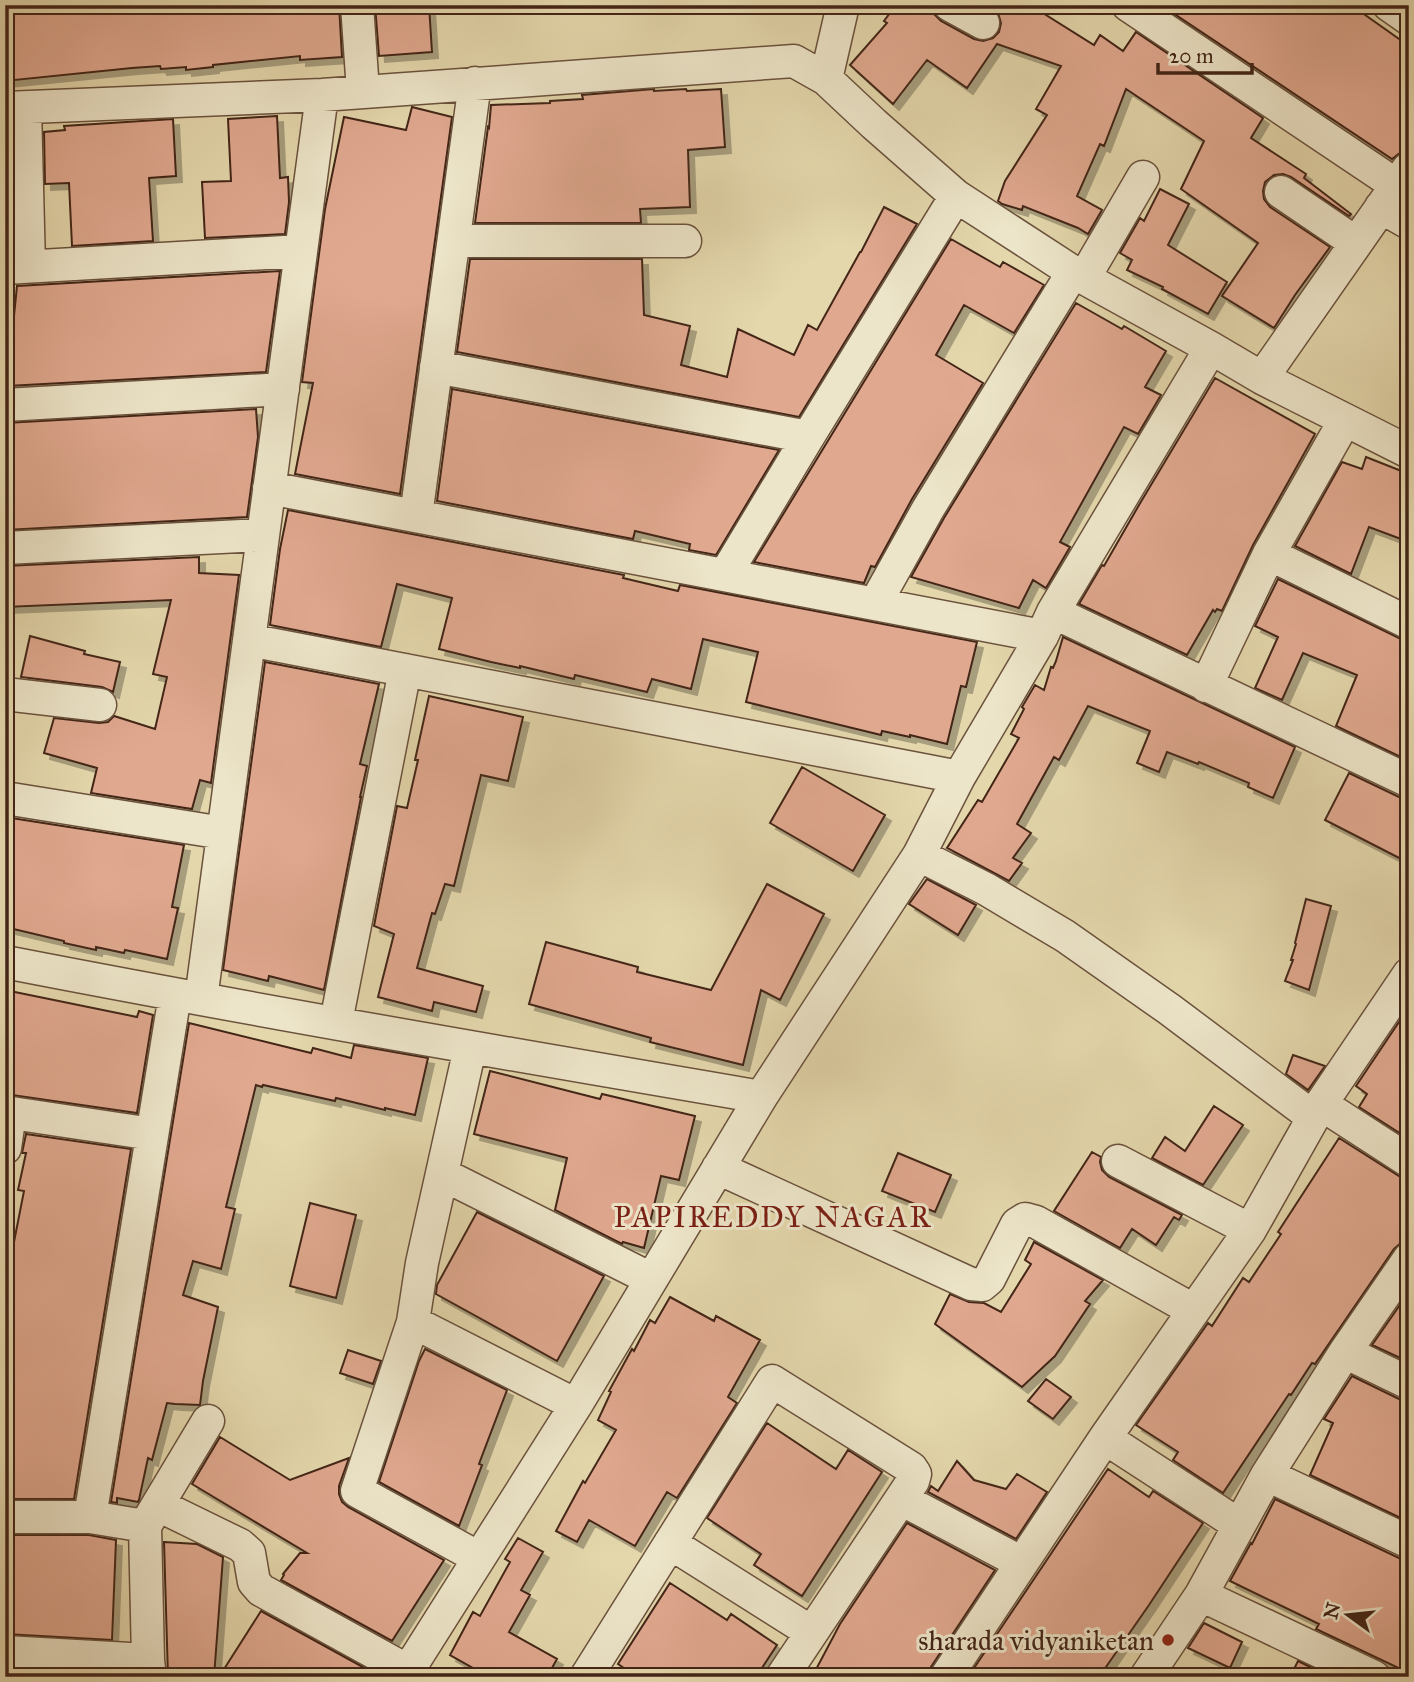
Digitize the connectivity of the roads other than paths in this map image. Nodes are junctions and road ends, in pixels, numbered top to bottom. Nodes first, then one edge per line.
1 (358, 5) edge
2 (843, 5) edge
3 (950, 5) edge
4 (1128, 5) edge
5 (1389, 5) edge
6 (1409, 19) edge
7 (983, 23) dead end
8 (826, 79) junction
9 (475, 83) junction
10 (363, 91) junction
11 (322, 95) junction
12 (15, 108) edge
13 (1143, 177) dead end
14 (1396, 187) edge
15 (1281, 192) dead end
16 (956, 196) junction
17 (1409, 223) edge
18 (454, 241) junction
19 (685, 241) dead end
20 (1356, 243) junction
21 (301, 251) junction
22 (17, 267) edge
23 (1079, 275) junction
24 (1211, 348) junction
25 (436, 368) junction
26 (1262, 378) junction
27 (283, 389) junction
28 (5, 405) edge
29 (1345, 420) junction
30 (808, 437) junction
31 (1409, 452) edge
32 (270, 488) junction
33 (416, 516) junction
34 (263, 535) junction
35 (5, 548) edge
36 (1269, 554) junction
37 (725, 575) junction
38 (876, 604) junction
39 (1047, 624) junction
40 (1409, 624) edge
41 (249, 640) junction
42 (405, 670) junction
43 (1206, 686) junction
44 (5, 694) edge
45 (100, 705) dead end
46 (959, 777) junction
47 (1409, 782) edge
48 (5, 799) edge
49 (223, 833) junction
50 (919, 855) junction
51 (5, 962) edge
52 (1409, 974) edge
53 (188, 997) junction
54 (336, 1022) junction
55 (470, 1048) junction
56 (761, 1097) junction
57 (1317, 1110) junction
58 (8, 1113) edge
59 (152, 1134) junction
60 (5, 1148) edge
61 (1118, 1161) dead end
62 (1409, 1161) edge
63 (718, 1168) junction
64 (442, 1174) junction
65 (1250, 1230) junction
66 (1409, 1259) edge
67 (651, 1279) junction
68 (1193, 1310) junction
69 (413, 1322) junction
70 (1345, 1352) junction
71 (1409, 1383) edge
72 (576, 1405) junction
73 (208, 1421) dead end
74 (1105, 1438) junction
75 (1267, 1475) junction
76 (901, 1499) junction
77 (152, 1515) junction
78 (5, 1517) edge
79 (90, 1517) junction
80 (1239, 1525) junction
81 (1409, 1542) edge
82 (670, 1543) junction
83 (479, 1558) junction
84 (1023, 1563) junction
85 (1201, 1594) junction
86 (811, 1632) junction
87 (5, 1652) edge
88 (149, 1668) edge
89 (406, 1674) edge
90 (586, 1677) edge
91 (782, 1677) edge
92 (946, 1677) edge
93 (1146, 1677) edge
94 (1374, 1677) edge

1 - 10 street
2 - 8 street
3 - 7 street
4 - 14 street
5 - 6 street
8 - 9 street
8 - 16 street
9 - 10 street
9 - 18 street
10 - 11 street
11 - 12 street
11 - 21 street
12 - 22 street
13 - 23 street
14 - 17 street
14 - 20 street
15 - 20 street
16 - 23 street
16 - 30 street
18 - 19 street
18 - 25 street
20 - 26 street
21 - 22 street
21 - 27 street
23 - 24 street
23 - 38 street
24 - 26 street
24 - 39 street
25 - 30 street
25 - 33 street
26 - 29 street
27 - 28 street
27 - 32 street
29 - 31 street
29 - 36 street
30 - 37 street
32 - 33 street
32 - 34 street
33 - 37 street
34 - 35 street
34 - 41 street
36 - 40 street
36 - 43 street
37 - 38 street
38 - 39 street
39 - 43 street
39 - 46 street
41 - 42 street
41 - 49 street
42 - 46 street
42 - 54 street
43 - 47 street
44 - 45 street
46 - 50 street
48 - 49 street
49 - 53 street
50 - 56 street
50 - 57 street
51 - 53 street
52 - 57 street
53 - 54 street
53 - 59 street
54 - 55 street
55 - 56 street
55 - 64 street
56 - 63 street
57 - 62 street
57 - 65 street
58 - 59 street
58 - 60 street
59 - 79 street
61 - 65 street
63 - 67 street
63 - 68 street
64 - 67 street
64 - 69 street
65 - 68 street
66 - 70 street
67 - 72 street
68 - 74 street
69 - 72 street
69 - 83 street
70 - 71 street
70 - 75 street
72 - 83 street
73 - 77 street
74 - 80 street
74 - 84 street
75 - 80 street
75 - 81 street
76 - 82 street
76 - 84 street
76 - 86 street
77 - 79 street
77 - 88 street
77 - 89 street
78 - 79 street
80 - 85 street
82 - 86 street
82 - 90 street
83 - 89 street
84 - 92 street
85 - 93 street
85 - 94 street
86 - 91 street
87 - 88 street

